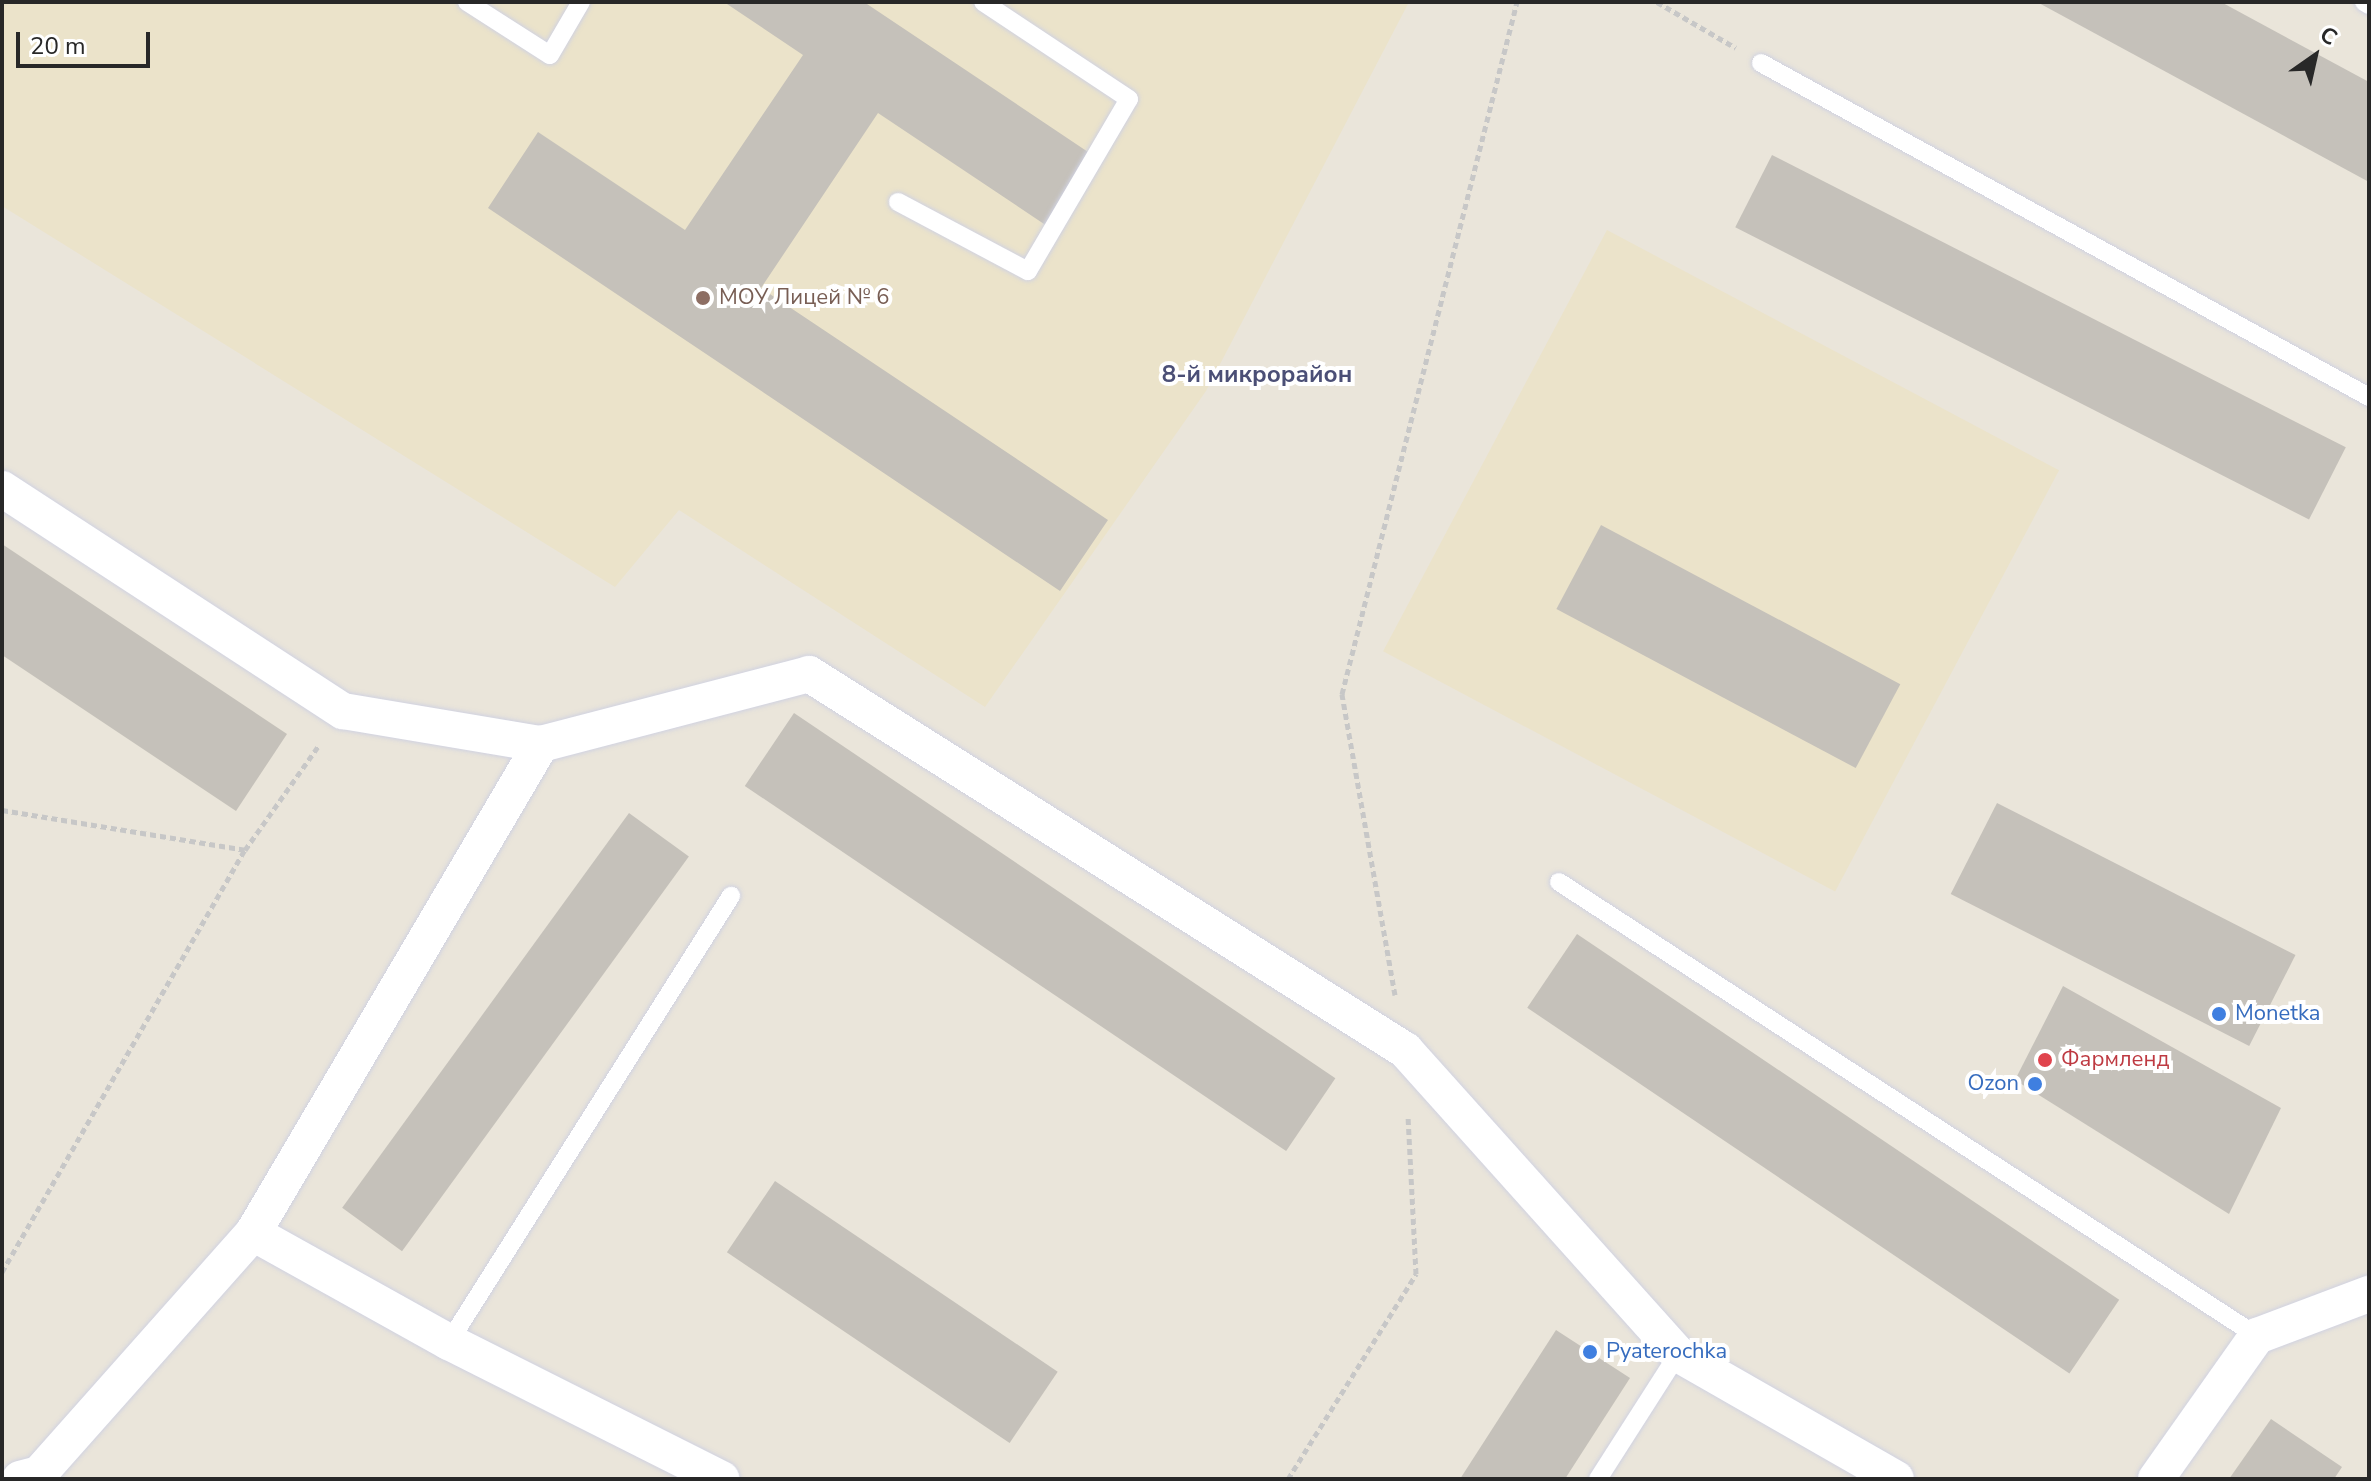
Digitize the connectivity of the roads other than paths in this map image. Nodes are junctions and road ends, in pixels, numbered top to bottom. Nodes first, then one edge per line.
1 (467, 2) edge
2 (581, 2) edge
3 (983, 2) edge
4 (1761, 63) road end
5 (898, 202) dead end
6 (2369, 397) edge
7 (2, 489) edge
8 (541, 744) junction
9 (1559, 882) dead end
10 (731, 896) dead end
11 (253, 1233) junction
12 (2369, 1294) edge
13 (2257, 1336) junction
14 (449, 1342) junction
15 (1678, 1354) junction
16 (20, 1479) edge
17 (721, 1479) edge
18 (1598, 1479) edge
19 (1896, 1479) edge
20 (2156, 1479) edge

1 - 2 lane
3 - 5 lane
4 - 6 lane
7 - 8 street
8 - 11 street
8 - 15 street
9 - 13 lane
10 - 14 lane
11 - 14 street
11 - 16 street
12 - 13 street
13 - 20 street
14 - 17 street
15 - 18 lane
15 - 19 street

